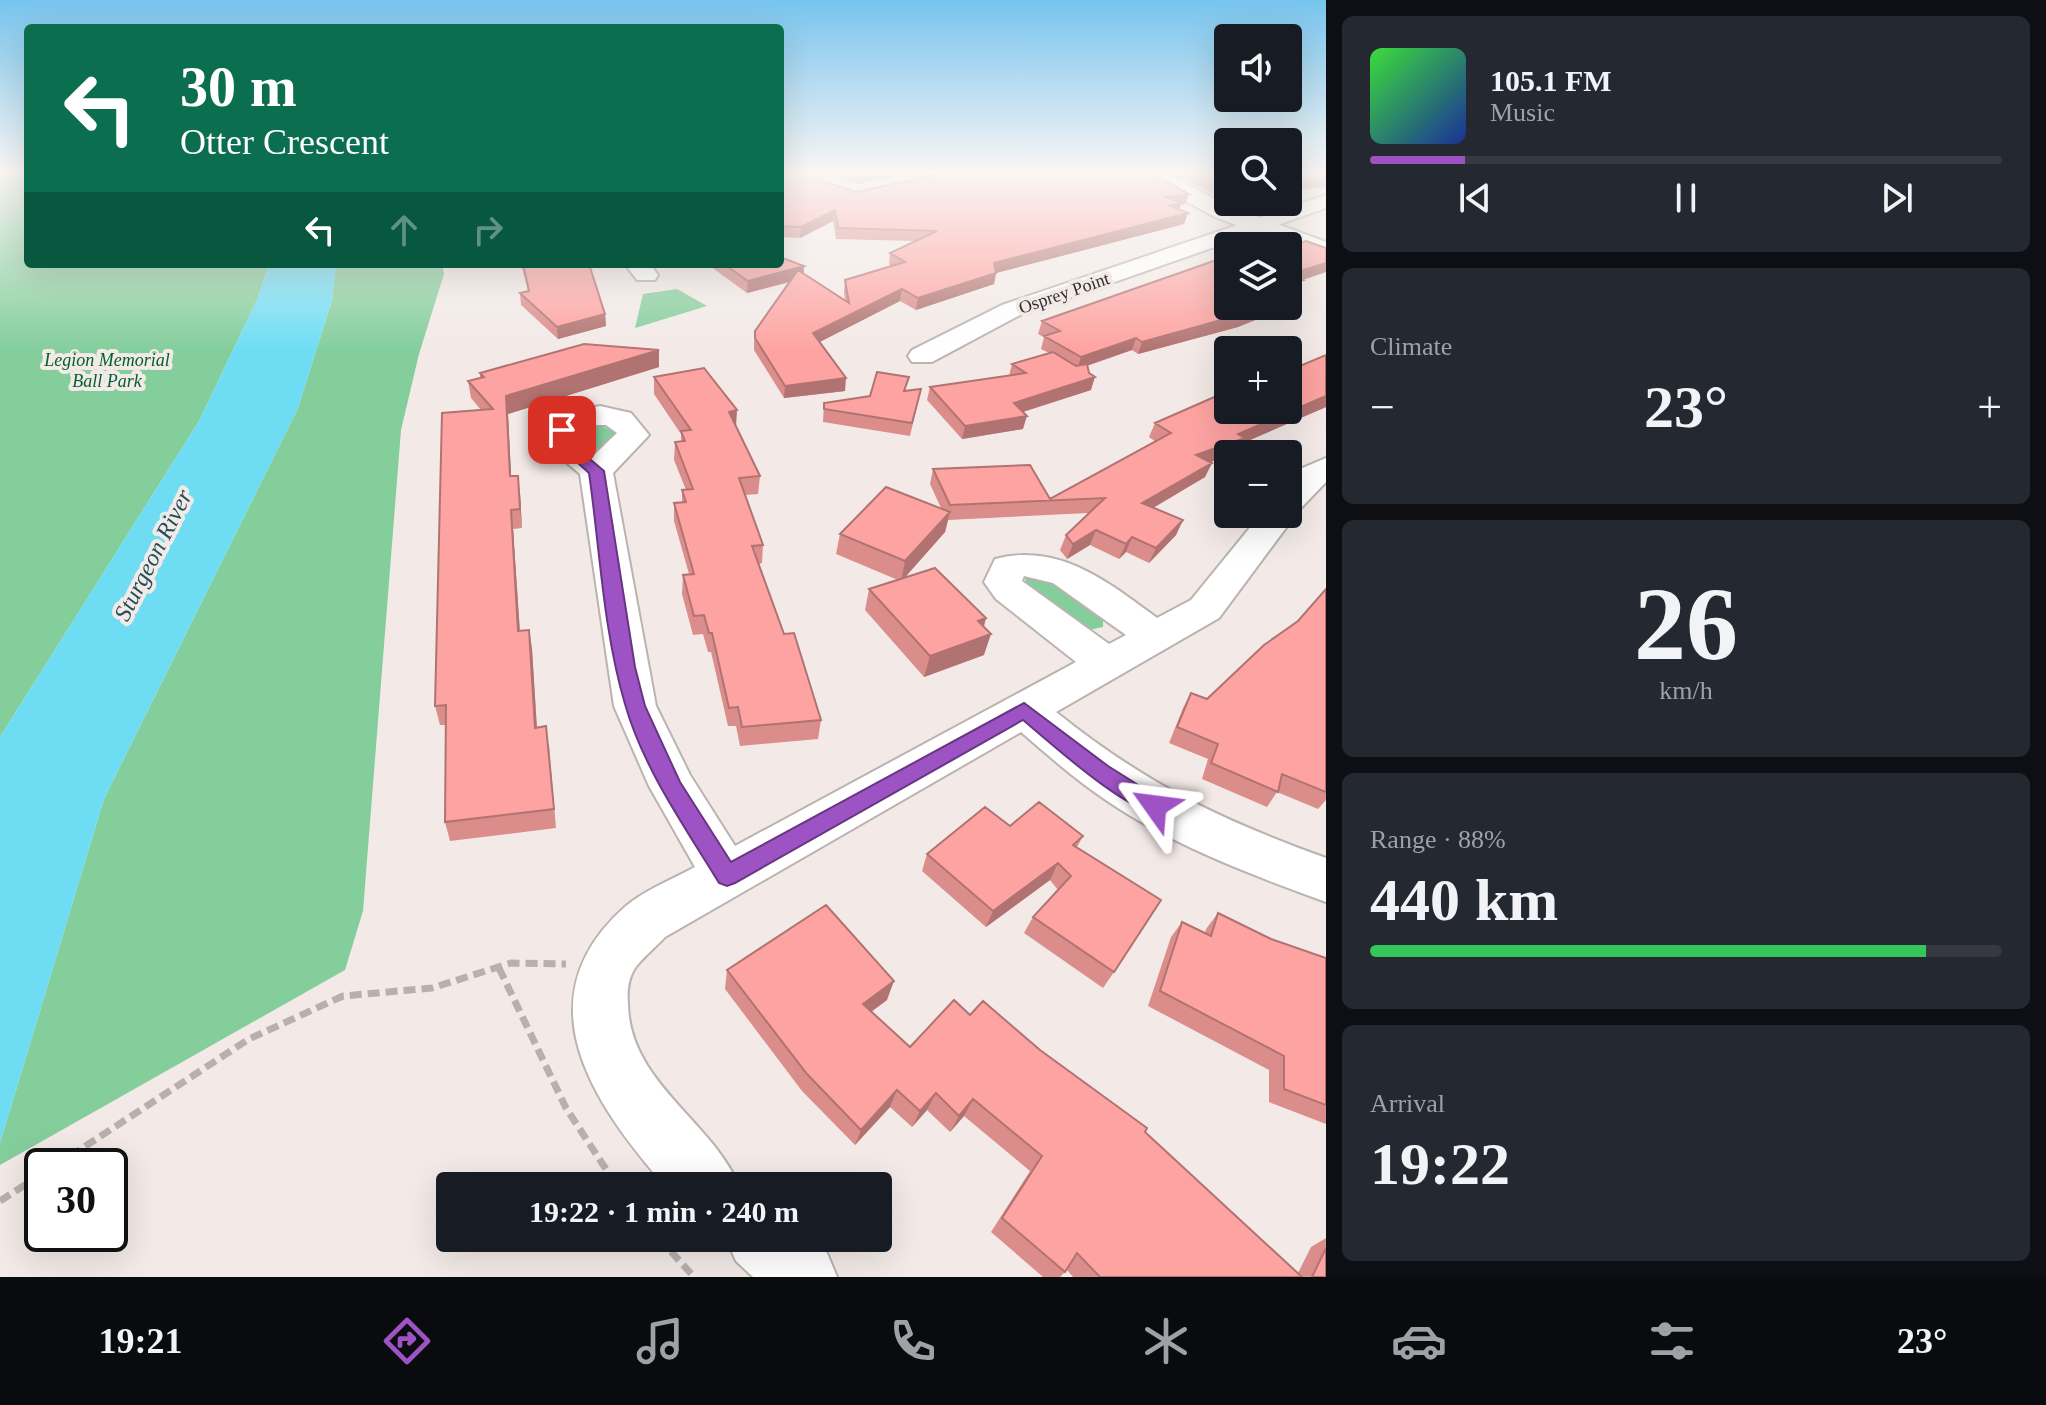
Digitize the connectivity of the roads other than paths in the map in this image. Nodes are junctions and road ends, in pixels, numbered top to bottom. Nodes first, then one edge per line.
1 (1240, 232) edge
2 (1272, 232) edge
3 (1326, 251) edge
4 (922, 356) dead end
5 (1326, 468) edge
6 (596, 471) dead end
7 (1302, 487) edge
8 (1268, 528) edge
9 (1156, 638) junction
10 (1107, 664) junction
11 (1024, 710) junction
12 (727, 876) junction
13 (1326, 880) edge
14 (696, 1172) edge
15 (775, 1252) edge
16 (803, 1277) edge

1 - 4 street, Osprey Point
2 - 3 street
5 - 7 street
6 - 12 street
8 - 9 street
9 - 10 street
9 - 10 street
10 - 11 street
11 - 12 street
11 - 13 street
12 - 14 street
15 - 16 street

